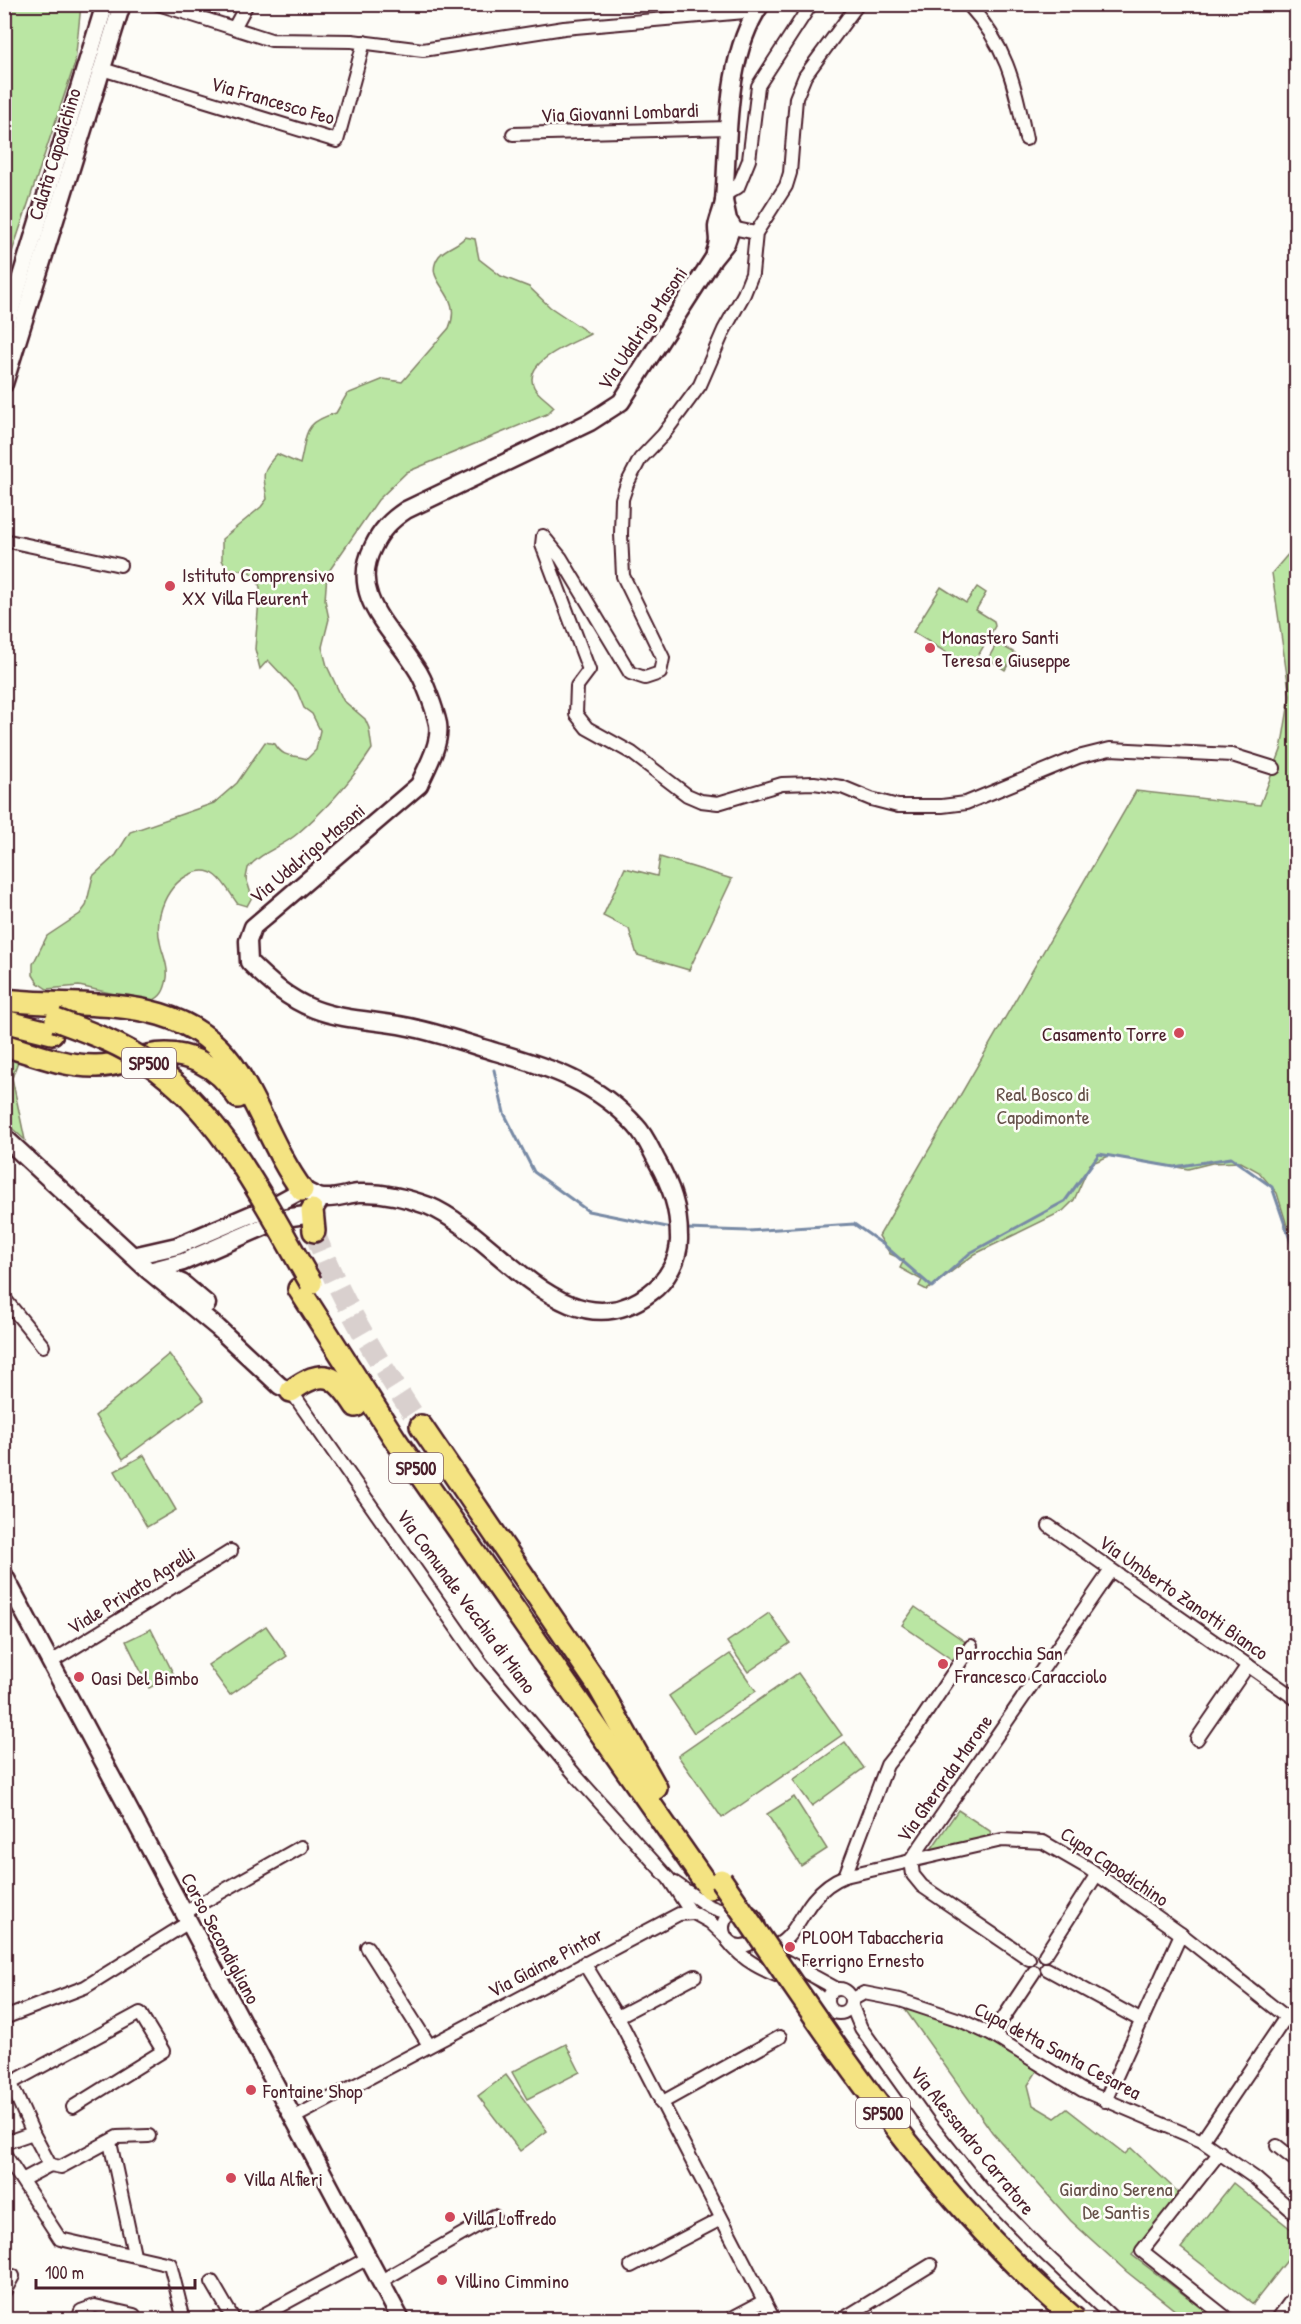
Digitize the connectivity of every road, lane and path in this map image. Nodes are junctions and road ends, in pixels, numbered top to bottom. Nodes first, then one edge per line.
1 (105, 4) edge
2 (122, 4) edge
3 (158, 4) edge
4 (247, 4) edge
5 (811, 4) edge
6 (858, 4) edge
7 (968, 4) edge
8 (759, 8) edge
9 (234, 28) junction
10 (364, 42) junction
11 (102, 69) junction
12 (728, 128) junction
13 (513, 134) dead end
14 (1026, 139) dead end
15 (724, 198) junction
16 (726, 227) junction
17 (756, 233) junction
18 (4, 332) edge
19 (4, 384) edge
20 (4, 540) edge
21 (120, 565) dead end
22 (1274, 768) dead end
23 (4, 1000) edge
24 (4, 1008) edge
25 (4, 1021) edge
26 (4, 1045) edge
27 (4, 1137) edge
28 (305, 1201) junction
29 (180, 1254) junction
30 (133, 1256) junction
31 (149, 1271) junction
32 (182, 1283) junction
33 (305, 1286) junction
34 (4, 1298) edge
35 (43, 1346) dead end
36 (291, 1391) junction
37 (421, 1426) tunnel mouth
38 (1049, 1527) dead end
39 (231, 1551) dead end
40 (1112, 1570) junction
41 (4, 1575) edge
42 (971, 1646) dead end
43 (51, 1662) junction
44 (1248, 1665) junction
45 (1296, 1699) edge
46 (1197, 1739) dead end
47 (650, 1791) junction
48 (301, 1847) dead end
49 (911, 1860) junction
50 (1097, 1875) junction
51 (844, 1876) junction
52 (669, 1879) junction
53 (710, 1889) junction
54 (686, 1911) junction
55 (730, 1914) junction
56 (187, 1918) junction
57 (759, 1929) junction
58 (1181, 1934) junction
59 (726, 1938) junction
60 (769, 1946) junction
61 (367, 1947) dead end
62 (1045, 1955) junction
63 (1029, 1959) junction
64 (584, 1963) junction
65 (1047, 1969) junction
66 (1034, 1972) junction
67 (696, 1976) dead end
68 (837, 1989) junction
69 (851, 2004) junction
70 (828, 2005) junction
71 (840, 2014) junction
72 (617, 2017) junction
73 (4, 2018) edge
74 (1142, 2021) junction
75 (1291, 2021) edge
76 (861, 2028) junction
77 (992, 2035) junction
78 (780, 2037) dead end
79 (429, 2045) junction
80 (4, 2068) edge
81 (11, 2084) junction
82 (1105, 2102) junction
83 (661, 2103) junction
84 (73, 2107) dead end
85 (293, 2118) junction
86 (33, 2133) junction
87 (149, 2136) dead end
88 (1202, 2141) junction
89 (110, 2142) junction
90 (4, 2143) edge
91 (1277, 2146) dead end
92 (1220, 2152) junction
93 (4, 2153) edge
94 (1296, 2161) edge
95 (50, 2165) junction
96 (22, 2181) junction
97 (1296, 2214) edge
98 (494, 2217) dead end
99 (721, 2219) junction
100 (134, 2254) junction
101 (368, 2258) junction
102 (931, 2265) dead end
103 (631, 2266) dead end
104 (13, 2276) dead end
105 (381, 2281) junction
106 (212, 2282) dead end
107 (4, 2292) edge
108 (1296, 2294) edge
109 (764, 2301) junction
110 (134, 2315) dead end
111 (78, 2319) edge
112 (184, 2319) edge
113 (234, 2319) edge
114 (254, 2319) edge
115 (401, 2319) edge
116 (728, 2319) edge
117 (774, 2319) edge
118 (841, 2319) edge
119 (1054, 2319) edge
120 (1076, 2319) edge
121 (1115, 2319) edge
122 (1229, 2319) edge
123 (1277, 2319) edge

1 - 18 street, Calata Capodichino
2 - 11 street, Calata Capodichino
3 - 9 street
4 - 9 street
5 - 15 street
6 - 17 street
7 - 14 street
8 - 10 street
8 - 12 street
9 - 10 street
10 - 11 street, Via Francesco Feo
11 - 19 street, Calata Capodichino
12 - 13 street, Via Giovanni Lombardi
12 - 15 street
15 - 16 street
16 - 17 street
16 - 28 street, Via Udalrigo Masoni
17 - 22 street
20 - 21 street
23 - 28 highway
24 - 33 highway, SP500, bridge
25 - 33 highway, SP500
26 - 28 highway
27 - 30 street, Via Comunale Vecchia di Miano
28 - 29 street, Via Udalrigo Masoni
29 - 30 street, Via Udalrigo Masoni
29 - 31 street, Via Udalrigo Masoni
29 - 32 street
30 - 31 street, Via Comunale Vecchia di Miano
31 - 32 street, Via Comunale Vecchia di Miano
31 - 36 street, Via Comunale Vecchia di Miano
32 - 36 street, Via Comunale Vecchia di Miano
33 - 47 highway, SP500
34 - 35 street
36 - 47 highway
36 - 52 street, Via Comunale Vecchia di Miano
37 - 47 highway
38 - 40 street, Via Umberto Zanotti Bianco
39 - 43 street, Viale Privato Agrelli
40 - 44 street, Via Umberto Zanotti Bianco
40 - 49 street, Via Gherarda Marone
41 - 43 street, Corso Secondigliano
42 - 51 street
43 - 56 street, Corso Secondigliano
44 - 45 street, Via Umberto Zanotti Bianco
44 - 46 street
47 - 53 highway, SP500
48 - 56 street
49 - 50 street, Cupa Capodichino
49 - 51 street, Cupa Capodichino
49 - 63 street
50 - 58 street, Cupa Capodichino
50 - 62 street
51 - 60 street, Cupa Capodichino
52 - 53 street, Via Comunale Vecchia di Miano
52 - 54 street, Via Comunale Vecchia di Miano
53 - 54 street, Via Giaime Pintor
53 - 55 street, Via Comunale Vecchia di Miano
53 - 119 highway, SP500
53 - 120 highway, SP500, bridge
54 - 59 street, Via Comunale Vecchia di Miano
54 - 64 street, Via Giaime Pintor
55 - 57 street, Via Comunale Vecchia di Miano
55 - 59 street
56 - 73 street
56 - 85 street, Corso Secondigliano
57 - 59 street
57 - 60 street, Via Comunale Vecchia di Miano
58 - 74 street
58 - 75 street, Cupa Capodichino
59 - 70 street, Via Comunale Vecchia di Miano
60 - 68 street, Via Comunale Vecchia di Miano
61 - 79 street
62 - 63 street
62 - 65 street
63 - 66 street
64 - 72 street
64 - 79 street, Via Giaime Pintor
65 - 66 street
65 - 74 street
66 - 77 street
67 - 72 street
68 - 69 street
68 - 70 street
69 - 71 street
69 - 76 street, Via Alessandro Carratore
69 - 77 street, Cupa detta Santa Cesarea
70 - 71 street
71 - 76 street, Via Alessandro Carratore
72 - 83 street
74 - 82 street
75 - 88 street
76 - 121 street, Via Alessandro Carratore
77 - 82 street, Cupa detta Santa Cesarea
78 - 83 street
79 - 85 street, Via Giaime Pintor
80 - 81 street
81 - 84 street
81 - 86 street
82 - 88 street, Cupa detta Santa Cesarea
83 - 99 street
85 - 101 street, Corso Secondigliano
86 - 90 street
86 - 95 street
87 - 89 street
88 - 92 street, Cupa detta Santa Cesarea
89 - 95 street
89 - 100 street
91 - 94 street
92 - 97 street, Cupa detta Santa Cesarea
92 - 122 street
93 - 96 street
95 - 96 street
96 - 100 street
98 - 105 street
99 - 103 street
99 - 109 street
100 - 112 street
101 - 105 street, Corso Secondigliano
101 - 114 street
102 - 118 street
104 - 107 street
105 - 115 street, Corso Secondigliano
106 - 113 street
108 - 123 street
109 - 116 street
109 - 117 street
110 - 111 street

